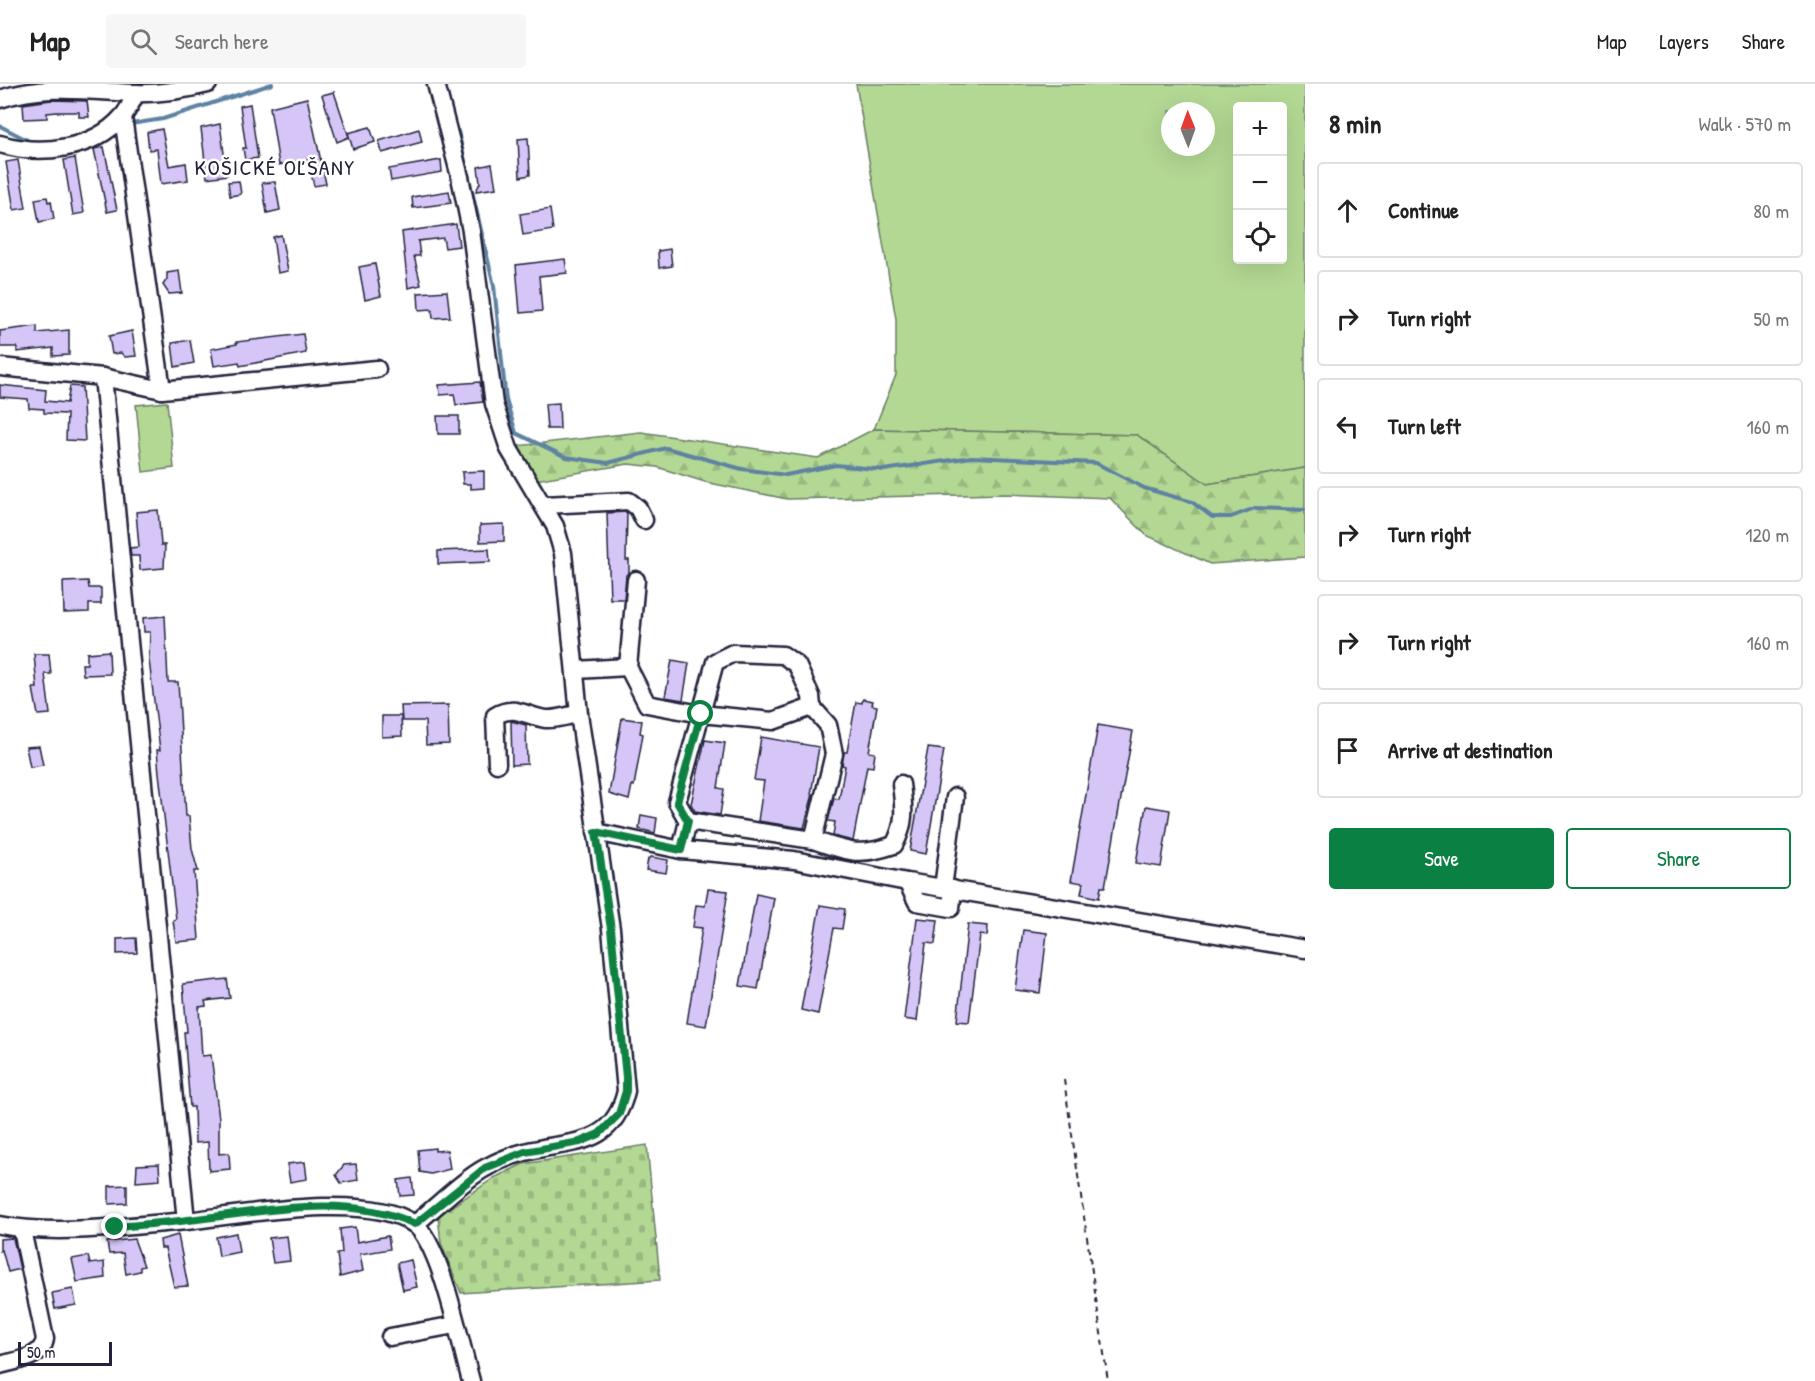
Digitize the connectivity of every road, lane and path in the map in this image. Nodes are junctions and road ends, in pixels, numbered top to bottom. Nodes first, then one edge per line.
1 (208, 84) edge
2 (436, 84) edge
3 (136, 93) junction
4 (0, 99) edge
5 (123, 117) junction
6 (0, 144) edge
7 (0, 367) edge
8 (377, 369) dead end
9 (103, 377) junction
10 (162, 390) junction
11 (543, 505) junction
12 (644, 520) dead end
13 (636, 580) dead end
14 (628, 667) junction
15 (576, 670) junction
16 (812, 707) junction
17 (579, 714) junction
18 (701, 714) junction
19 (497, 764) dead end
20 (901, 784) dead end
21 (956, 797) dead end
22 (688, 821) junction
23 (596, 832) junction
24 (805, 839) junction
25 (681, 850) junction
26 (794, 860) junction
27 (948, 888) junction
28 (1305, 949) edge
29 (1064, 1080) dead end
30 (186, 1221) junction
31 (0, 1224) edge
32 (415, 1224) junction
33 (22, 1230) junction
34 (455, 1325) junction
35 (390, 1336) dead end
36 (0, 1365) edge
37 (471, 1381) edge
38 (1108, 1381) edge

1 - 3 street
2 - 11 street
3 - 4 street
3 - 5 street
5 - 6 street
5 - 10 street
7 - 9 street
8 - 10 street
9 - 10 street
9 - 30 street
11 - 12 street
11 - 15 street
13 - 14 street
14 - 15 street
14 - 18 street
15 - 17 street
16 - 18 street
16 - 18 street
16 - 24 street
17 - 19 street
17 - 23 street
18 - 22 street
20 - 24 street
21 - 27 street
22 - 24 street
22 - 25 street
23 - 25 street
23 - 32 street
24 - 26 street
25 - 26 street
26 - 27 street
27 - 28 street
29 - 38 path
30 - 32 street
30 - 33 street
31 - 33 street
32 - 34 street
33 - 36 street
34 - 35 street
34 - 37 street

